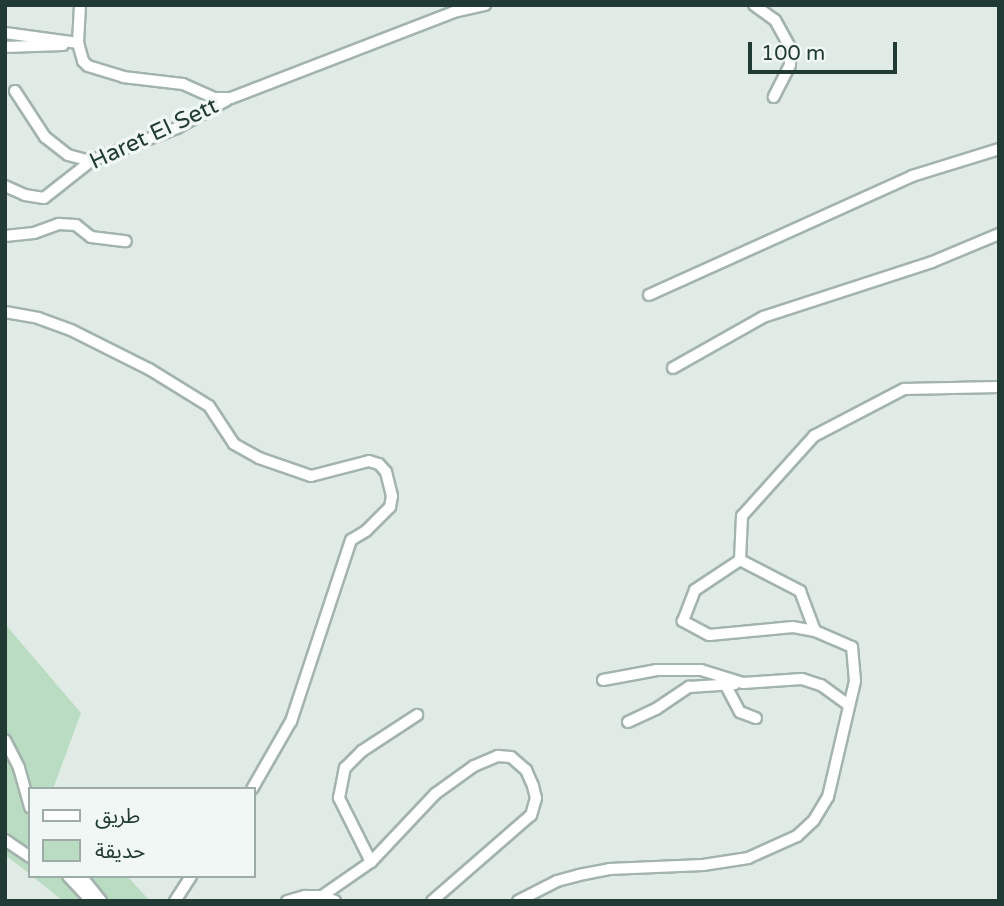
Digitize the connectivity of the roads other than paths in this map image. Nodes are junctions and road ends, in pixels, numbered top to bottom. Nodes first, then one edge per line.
1 (80, 5) edge
2 (485, 5) edge
3 (754, 5) edge
4 (5, 33) edge
5 (74, 42) junction
6 (5, 47) edge
7 (15, 90) dead end
8 (774, 97) dead end
9 (231, 98) junction
10 (999, 149) edge
11 (92, 162) junction
12 (5, 186) edge
13 (999, 234) edge
14 (5, 236) edge
15 (126, 241) dead end
16 (649, 295) dead end
17 (5, 312) edge
18 (673, 368) dead end
19 (999, 387) edge
20 (740, 560) junction
21 (815, 631) junction
22 (603, 680) dead end
23 (743, 683) junction
24 (725, 684) junction
25 (849, 705) junction
26 (417, 715) dead end
27 (756, 718) dead end
28 (628, 722) dead end
29 (5, 740) edge
30 (253, 787) edge
31 (28, 800) edge
32 (5, 840) edge
33 (28, 856) edge
34 (370, 862) junction
35 (70, 878) edge
36 (84, 878) edge
37 (190, 878) edge
38 (322, 896) junction
39 (91, 901) edge
40 (101, 901) edge
41 (175, 901) edge
42 (287, 901) edge
43 (335, 901) edge
44 (432, 901) edge
45 (518, 901) edge

1 - 5 street
2 - 9 street, Haret EI Sett
3 - 8 street
4 - 5 street
5 - 6 street
5 - 9 street
7 - 11 street
9 - 11 street, Haret EI Sett
10 - 16 street
11 - 12 street, Haret EI Sett
13 - 18 street
14 - 15 street
17 - 30 street
19 - 20 street
20 - 21 street
20 - 21 street
21 - 25 street
22 - 23 street
23 - 24 street
23 - 25 street
24 - 27 street
24 - 28 street
25 - 45 street
26 - 34 street
29 - 31 street
32 - 33 street
34 - 38 street
34 - 44 street
35 - 39 street
36 - 40 street
37 - 41 street
38 - 42 street
38 - 43 street

